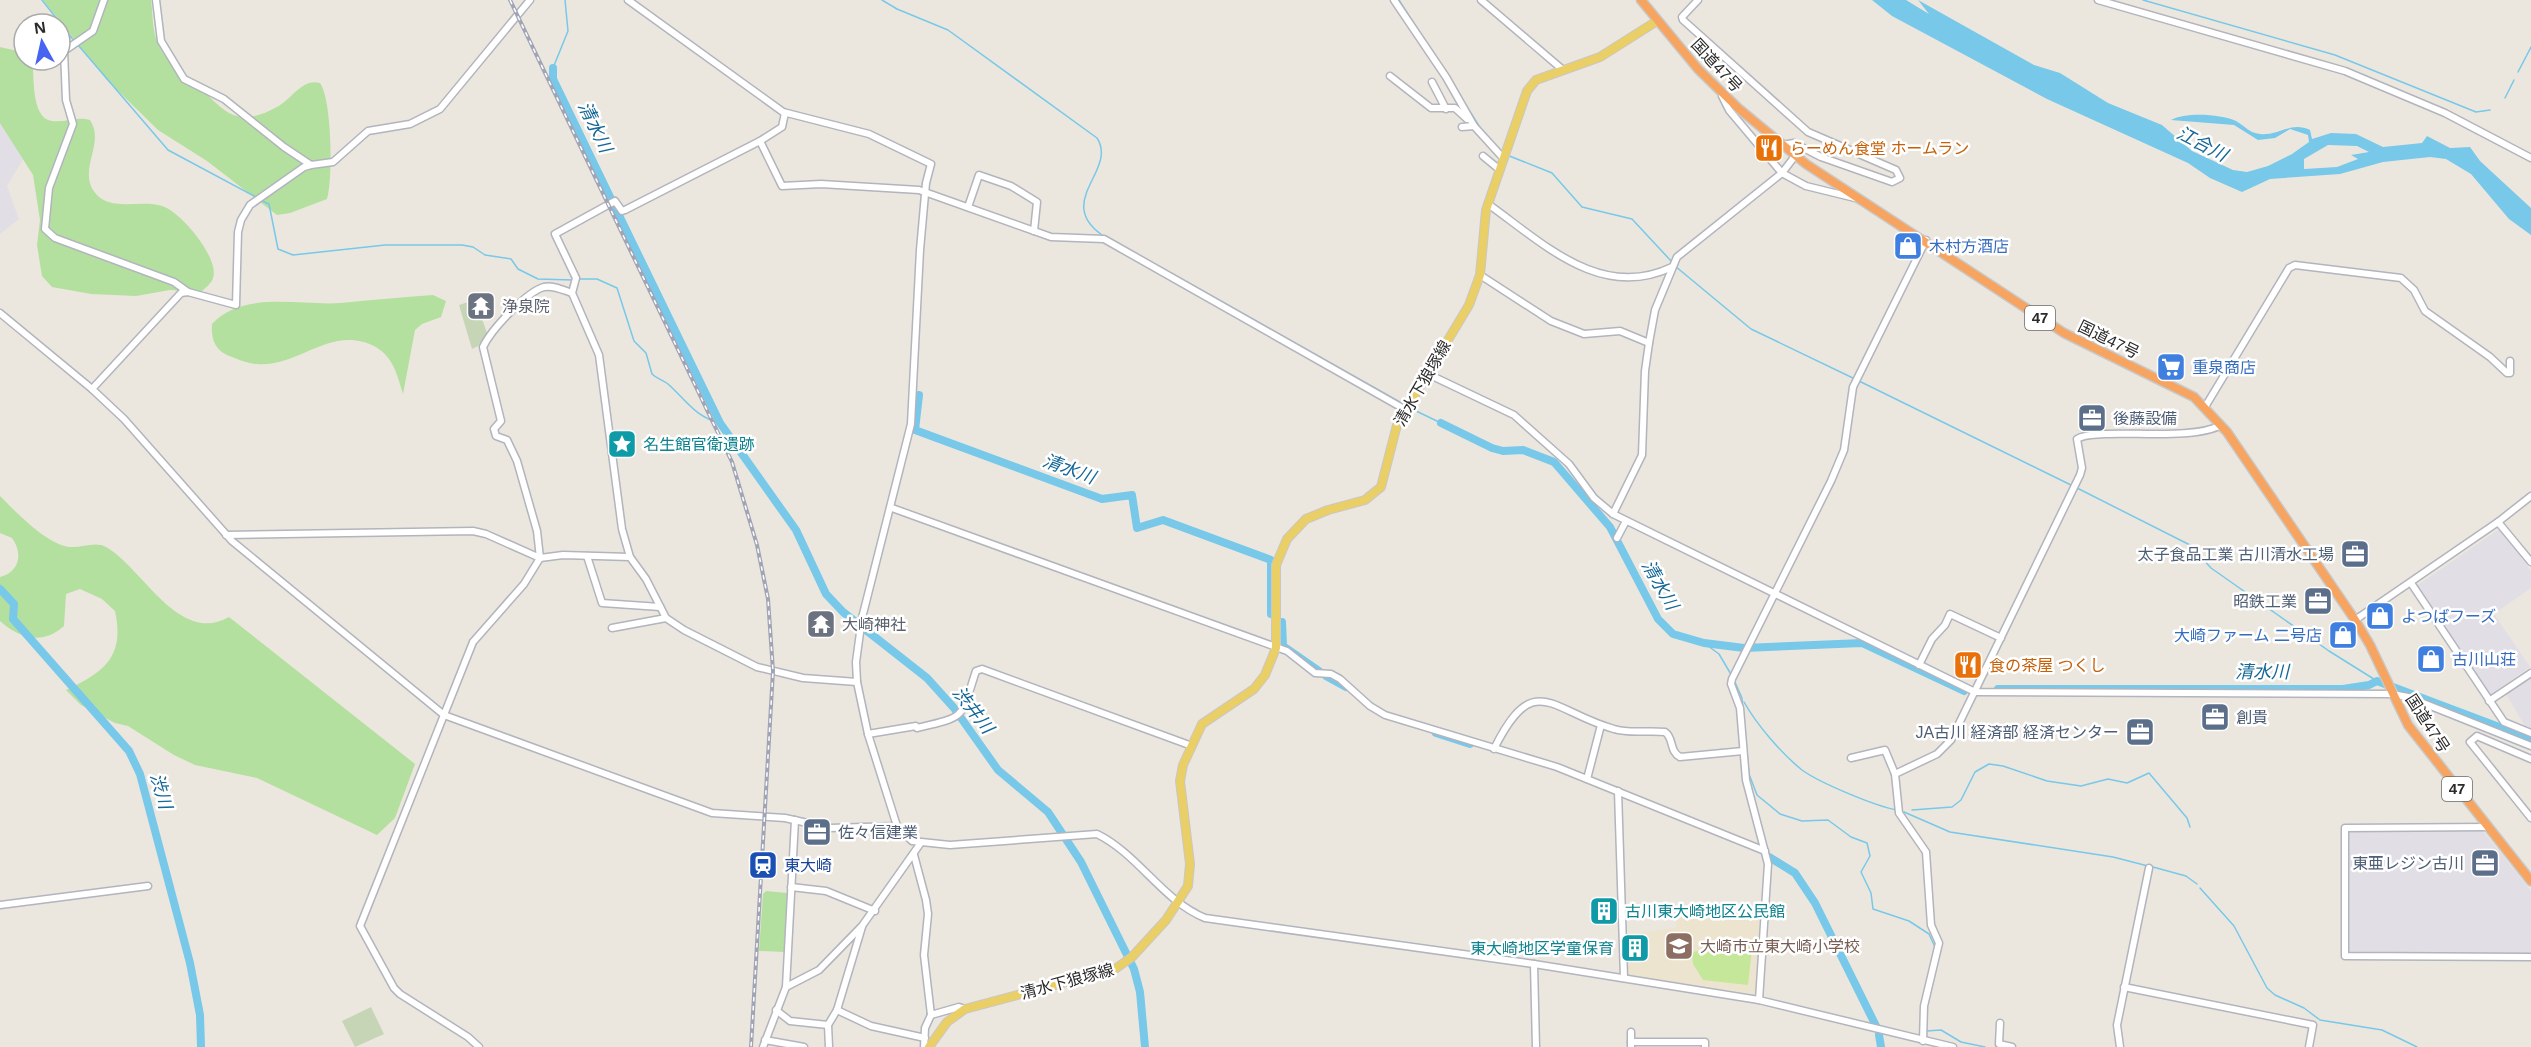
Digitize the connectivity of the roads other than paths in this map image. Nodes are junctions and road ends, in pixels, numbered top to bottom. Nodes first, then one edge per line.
1 (104, 0) edge
2 (156, 0) edge
3 (530, 0) edge
4 (628, 0) edge
5 (1394, 0) edge
6 (1481, 0) edge
7 (1641, 0) edge
8 (1698, 0) edge
9 (2098, 0) edge
10 (1658, 21) junction
11 (1563, 70) junction
12 (1390, 76) dead end
13 (1432, 82) dead end
14 (1721, 91) junction
15 (1446, 109) junction
16 (785, 113) junction
17 (1474, 126) junction
18 (1462, 127) dead end
19 (760, 141) junction
20 (1781, 145) junction
21 (1483, 156) dead end
22 (1505, 156) junction
23 (1795, 156) junction
24 (2531, 158) edge
25 (311, 165) junction
26 (1500, 170) junction
27 (1782, 173) junction
28 (927, 194) junction
29 (1859, 198) junction
30 (1488, 204) junction
31 (968, 207) junction
32 (1034, 231) junction
33 (1926, 240) junction
34 (1673, 265) junction
35 (1480, 274) junction
36 (188, 292) junction
37 (572, 293) junction
38 (0, 313) edge
39 (1648, 343) junction
40 (2510, 361) dead end
41 (1428, 374) junction
42 (92, 389) junction
43 (2205, 407) junction
44 (1407, 408) junction
45 (2221, 425) junction
46 (2531, 496) edge
47 (892, 508) junction
48 (1613, 514) junction
49 (1626, 521) junction
50 (2498, 522) junction
51 (226, 535) junction
52 (1617, 538) dead end
53 (587, 556) junction
54 (630, 557) junction
55 (540, 558) junction
56 (2531, 562) edge
57 (2411, 583) junction
58 (1775, 595) junction
59 (660, 607) junction
60 (666, 618) junction
61 (2355, 620) junction
62 (612, 628) dead end
63 (2001, 638) junction
64 (1276, 648) junction
65 (1919, 665) junction
66 (2531, 673) edge
67 (857, 682) junction
68 (1975, 692) junction
69 (2392, 693) junction
70 (2489, 700) junction
71 (444, 716) junction
72 (1601, 725) junction
73 (2531, 733) edge
74 (868, 734) junction
75 (1192, 746) junction
76 (2531, 746) edge
77 (1494, 749) junction
78 (1743, 751) junction
79 (1851, 758) dead end
80 (2531, 759) edge
81 (1895, 774) junction
82 (1587, 779) junction
83 (1618, 792) junction
84 (2531, 818) edge
85 (795, 820) junction
86 (897, 826) junction
87 (2489, 827) junction
88 (920, 844) junction
89 (1765, 851) junction
90 (914, 855) junction
91 (2149, 868) dead end
92 (2529, 876) edge
93 (148, 886) dead end
94 (791, 887) junction
95 (1179, 901) junction
96 (0, 905) edge
97 (875, 911) junction
98 (862, 926) junction
99 (2531, 957) edge
100 (1534, 964) junction
101 (1624, 978) junction
102 (786, 987) junction
103 (2124, 987) junction
104 (1758, 1000) junction
105 (965, 1009) junction
106 (776, 1010) junction
107 (837, 1010) junction
108 (931, 1015) junction
109 (2000, 1023) dead end
110 (828, 1026) junction
111 (1631, 1032) dead end
112 (1924, 1034) junction
113 (925, 1038) junction
114 (764, 1043) edge
115 (1631, 1045) edge
116 (479, 1047) edge
117 (804, 1047) edge
118 (829, 1047) edge
119 (924, 1047) edge
120 (929, 1047) edge
121 (1536, 1047) edge
122 (1705, 1047) edge
123 (1953, 1047) edge
124 (2012, 1047) edge
125 (2120, 1047) edge
126 (2309, 1047) edge

1 - 36 street
2 - 25 street
3 - 25 street
4 - 16 street
5 - 17 street
6 - 11 street
7 - 10 highway, 国道47号 / 47
8 - 20 street
9 - 24 street
10 - 11 main road, 清水下狼塚線
10 - 14 highway, 国道47号 / 47
11 - 22 main road, 清水下狼塚線
12 - 15 street
13 - 15 street
14 - 20 highway, 国道47号 / 47
14 - 27 street
15 - 17 street
16 - 19 street
16 - 28 street
17 - 18 street
17 - 22 street
19 - 28 street
19 - 37 street
20 - 23 highway, 国道47号 / 47
21 - 26 street
22 - 26 main road, 清水下狼塚線
23 - 27 street
23 - 29 highway, 国道47号 / 47
25 - 36 street
26 - 30 main road, 清水下狼塚線
27 - 29 street
27 - 34 street
28 - 31 street
28 - 47 street
29 - 33 highway, 国道47号 / 47
30 - 34 street
30 - 35 main road, 清水下狼塚線
31 - 32 street
31 - 32 street
32 - 44 street
33 - 43 highway, 国道47号 / 47
33 - 58 street
34 - 39 street
35 - 39 street
35 - 41 main road, 清水下狼塚線
36 - 42 street
37 - 54 street
37 - 55 street
38 - 42 street
39 - 48 street
40 - 43 street
41 - 44 main road, 清水下狼塚線
41 - 48 street
42 - 51 street
43 - 45 highway, 国道47号 / 47
44 - 64 main road, 清水下狼塚線
45 - 61 highway, 国道47号 / 47
45 - 63 street
46 - 50 street
47 - 64 street
47 - 67 street
48 - 49 street
49 - 52 street
49 - 58 street
50 - 56 street
50 - 57 street
51 - 55 street
51 - 71 street
53 - 54 street
53 - 55 street
53 - 59 street
54 - 59 street
55 - 71 street
57 - 61 street
57 - 70 street
58 - 65 street
58 - 78 street
59 - 60 street
60 - 62 street
60 - 67 street
61 - 69 highway, 国道47号 / 47
63 - 65 street
63 - 68 street
64 - 75 main road, 清水下狼塚線
64 - 77 street
65 - 68 street
66 - 70 street
67 - 74 street
68 - 69 street
68 - 81 street
69 - 76 street
69 - 87 highway, 国道47号 / 47
70 - 73 street
71 - 85 street
71 - 116 street
72 - 77 street
72 - 78 street
72 - 82 street
74 - 75 street
74 - 86 street
75 - 95 main road, 清水下狼塚線
77 - 82 street
78 - 89 street
79 - 81 street
80 - 84 street
81 - 112 street
82 - 83 street
83 - 89 street
83 - 101 street
85 - 86 street
85 - 94 street
86 - 88 street
87 - 92 highway, 国道47号 / 47
87 - 99 street
88 - 90 street
88 - 95 street
89 - 104 street
90 - 97 street
90 - 108 street
91 - 103 street
93 - 96 street
94 - 97 street
94 - 102 street
95 - 100 street
95 - 105 main road, 清水下狼塚線
97 - 98 street
98 - 102 street
98 - 107 street
100 - 101 street
100 - 121 street
101 - 104 street
102 - 106 street
103 - 125 street
103 - 126 street
104 - 112 street
105 - 108 street
105 - 120 main road, 清水下狼塚線
106 - 110 street
106 - 114 street
107 - 110 street
107 - 113 street
108 - 113 street
109 - 124 street
110 - 118 street
111 - 115 street
112 - 123 street
113 - 119 street
114 - 117 street
115 - 122 street

